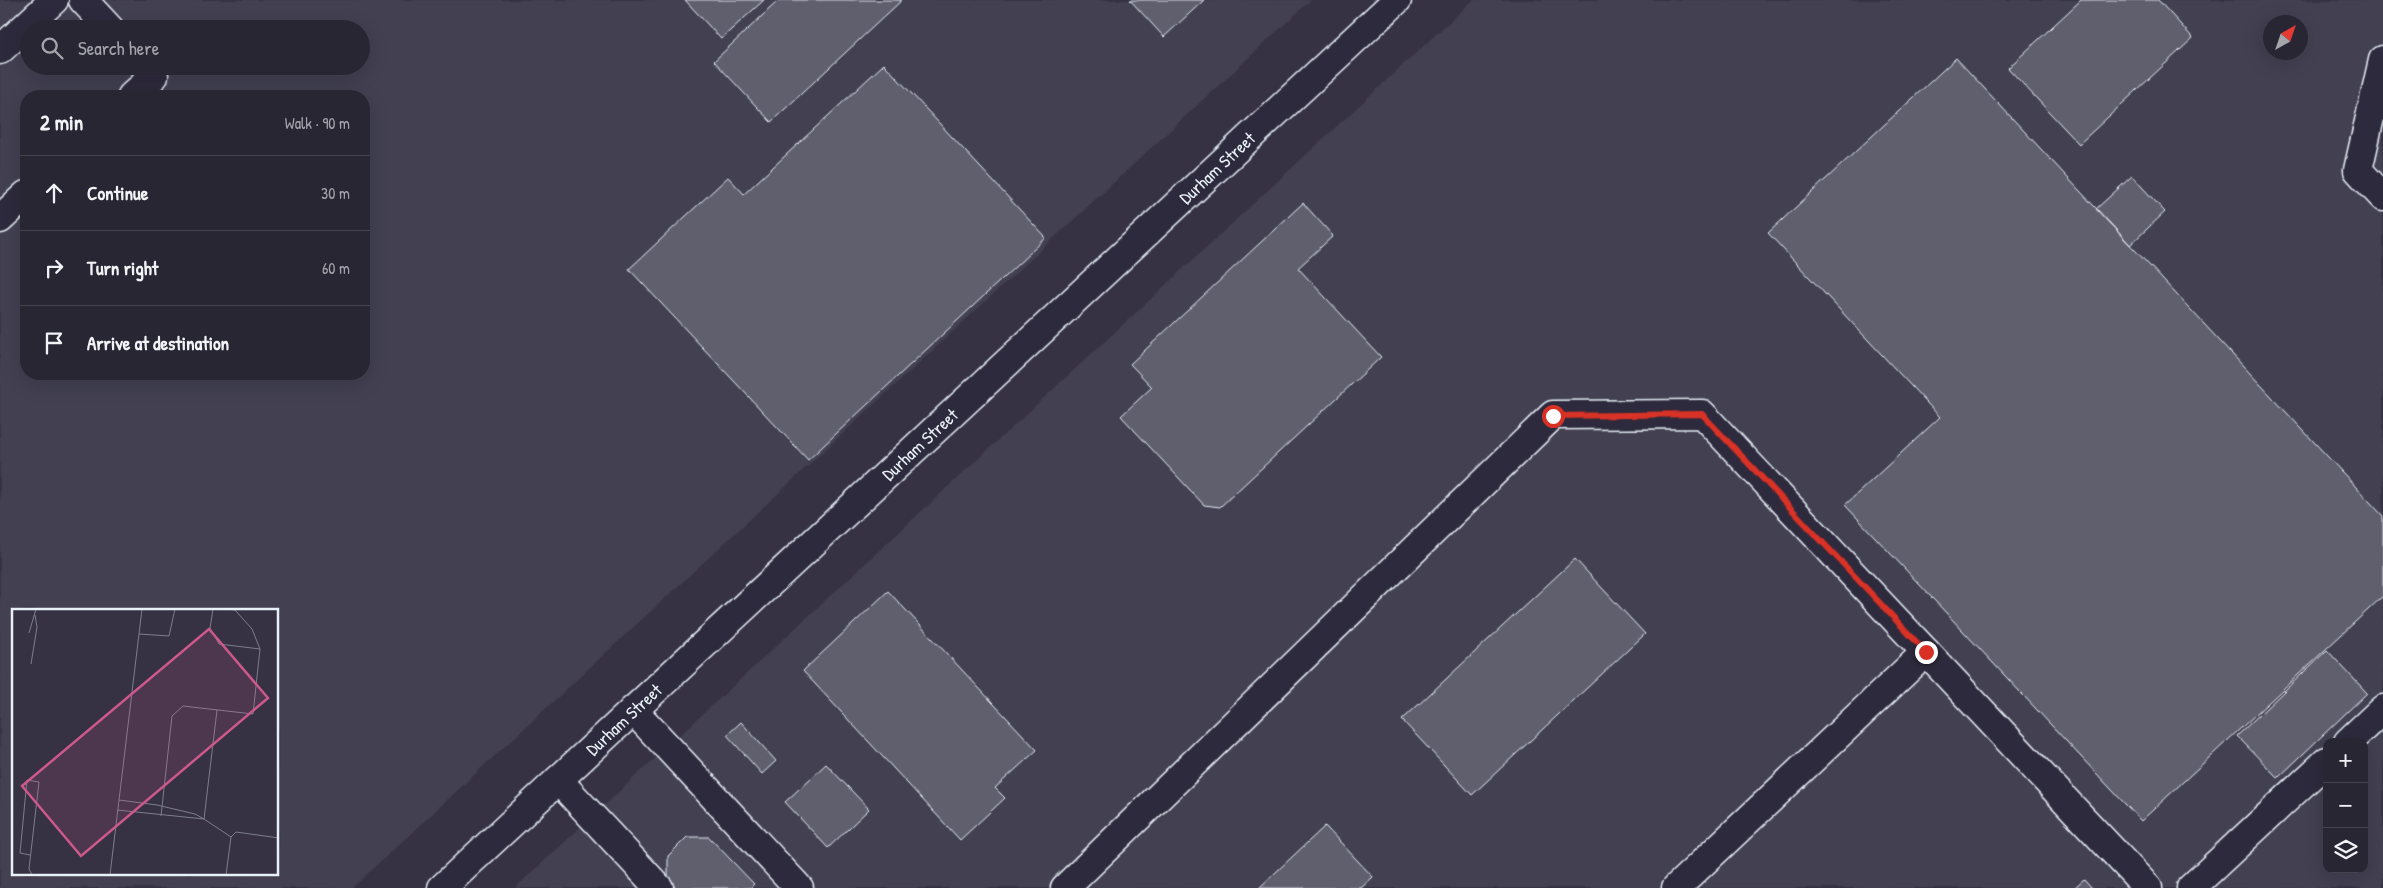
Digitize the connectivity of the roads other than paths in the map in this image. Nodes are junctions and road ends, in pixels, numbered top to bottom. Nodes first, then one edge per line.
1 (54, 0) edge
2 (83, 0) edge
3 (1396, 0) edge
4 (32, 20) edge
5 (102, 20) edge
6 (20, 31) edge
7 (0, 50) edge
8 (2383, 60) edge
9 (153, 75) edge
10 (139, 90) edge
11 (2383, 198) edge
12 (20, 201) edge
13 (0, 220) edge
14 (1926, 652) junction
15 (2383, 708) edge
16 (632, 710) junction
17 (2352, 738) edge
18 (2323, 765) edge
19 (558, 780) junction
20 (442, 888) edge
21 (659, 888) edge
22 (800, 888) edge
23 (1065, 888) edge
24 (1676, 888) edge
25 (2148, 888) edge
26 (2191, 888) edge

1 - 4 street
2 - 5 street
3 - 16 street, Durham Street
6 - 7 street
8 - 11 street
9 - 10 street
12 - 13 street
14 - 23 street
14 - 24 street
14 - 25 street
15 - 17 street
16 - 19 street, Durham Street
16 - 22 street
18 - 26 street
19 - 20 street, Durham Street
19 - 21 street

